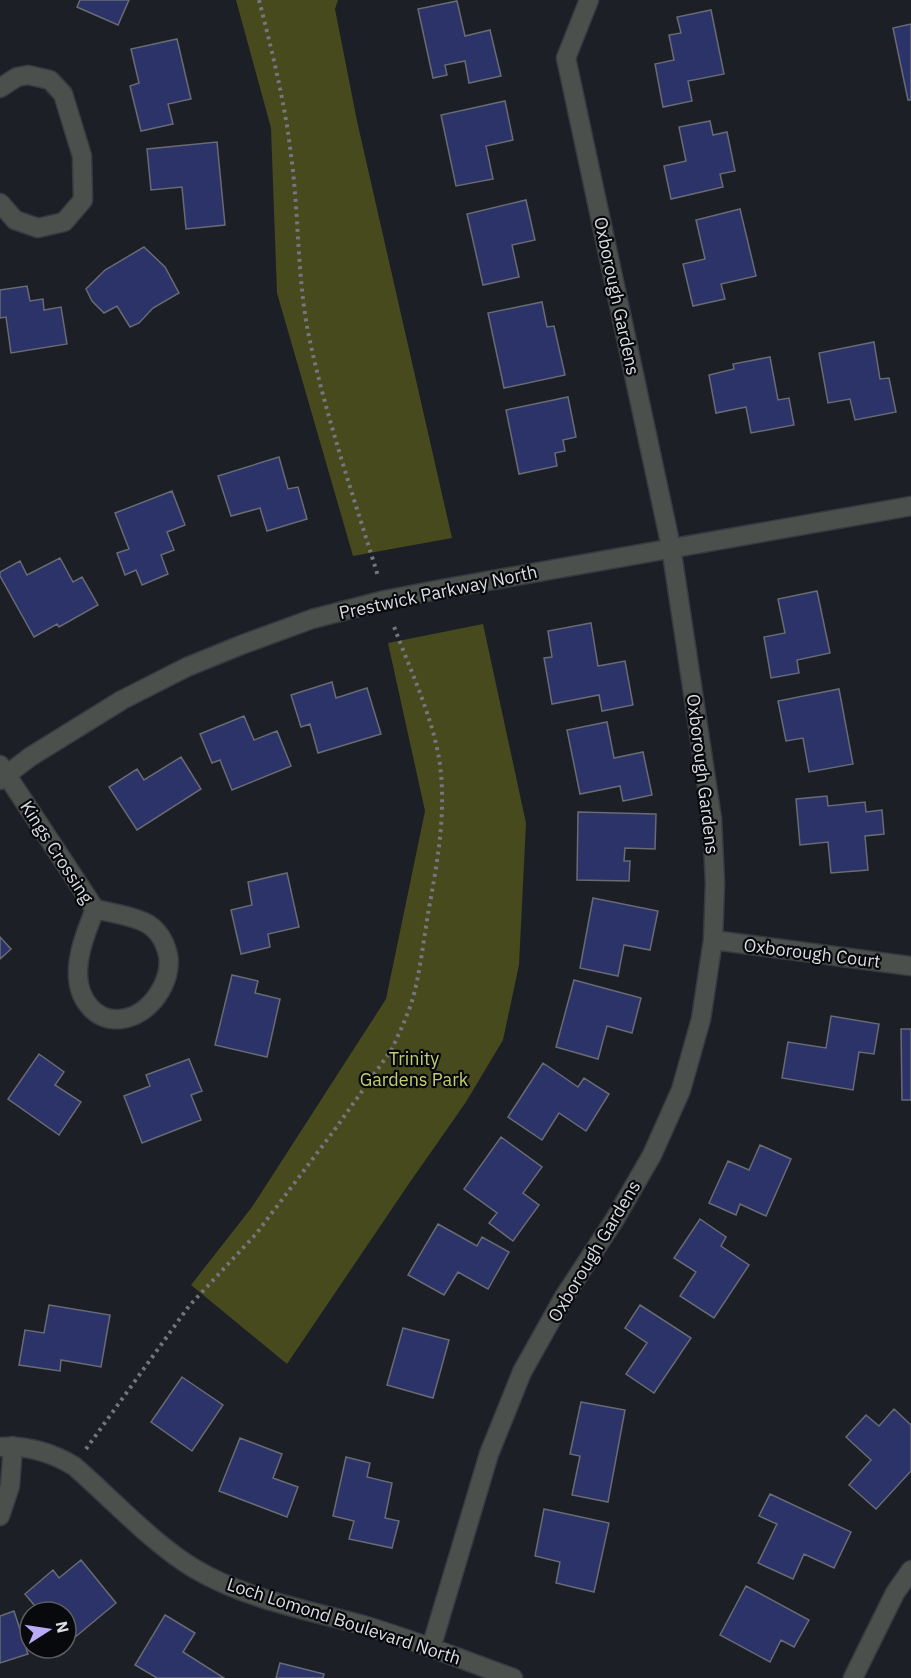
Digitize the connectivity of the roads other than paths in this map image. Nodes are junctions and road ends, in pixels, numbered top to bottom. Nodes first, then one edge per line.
1 (589, 0) edge
2 (0, 88) edge
3 (0, 203) edge
4 (911, 506) edge
5 (671, 548) junction
6 (2, 773) edge
7 (95, 909) junction
8 (713, 940) junction
9 (911, 966) edge
10 (7, 1447) edge
11 (0, 1516) edge
12 (911, 1570) edge
13 (431, 1648) junction
14 (513, 1678) edge
15 (853, 1678) edge

1 - 5 street, Oxborough Gardens
2 - 3 street
4 - 5 street, Prestwick Parkway North
5 - 6 street, Prestwick Parkway North
5 - 8 street, Oxborough Gardens
6 - 7 street, Kings Crossing
7 - 7 street, Kings Crossing
8 - 9 street, Oxborough Court
8 - 13 street, Oxborough Gardens
10 - 11 street
10 - 13 street, Loch Lomond Boulevard North
12 - 15 street
13 - 14 street, Loch Lomond Boulevard North

